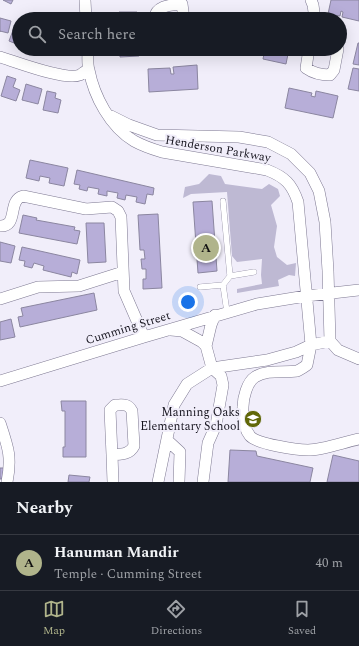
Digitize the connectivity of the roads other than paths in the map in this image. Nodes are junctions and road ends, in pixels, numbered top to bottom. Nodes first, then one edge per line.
1 (85, 0) edge
2 (311, 0) edge
3 (181, 2) edge
4 (86, 12) edge
5 (157, 12) edge
6 (183, 12) edge
7 (314, 12) edge
8 (88, 56) edge
9 (308, 56) edge
10 (337, 56) edge
11 (0, 57) edge
12 (88, 69) junction
13 (105, 110) junction
14 (223, 201) dead end
15 (0, 226) edge
16 (123, 272) junction
17 (254, 272) dead end
18 (230, 276) junction
19 (223, 284) junction
20 (200, 287) dead end
21 (359, 290) edge
22 (329, 293) junction
23 (306, 296) junction
24 (0, 299) edge
25 (227, 312) junction
26 (215, 315) junction
27 (168, 330) junction
28 (144, 336) junction
29 (330, 341) junction
30 (311, 345) junction
31 (206, 346) junction
32 (357, 358) edge
33 (212, 368) junction
34 (0, 381) edge
35 (0, 423) edge
36 (359, 439) edge
37 (167, 440) junction
38 (112, 455) dead end
39 (7, 482) edge
40 (113, 482) edge
41 (158, 482) edge
42 (179, 482) edge
43 (203, 482) edge

1 - 4 street
2 - 7 street
3 - 5 street
3 - 6 street
8 - 12 street, Henderson Parkway
9 - 10 street
11 - 12 street
12 - 13 street, Henderson Parkway
13 - 22 street
13 - 23 street, Henderson Parkway
14 - 18 lane
15 - 16 street
16 - 24 street
16 - 28 street
17 - 18 lane
18 - 19 lane
19 - 20 lane
19 - 25 lane
21 - 22 street, Cumming Street
22 - 23 street, Cumming Street
22 - 29 street
23 - 25 street, Cumming Street
23 - 30 street, Henderson Parkway
25 - 26 street, Cumming Street
26 - 27 street, Cumming Street
26 - 31 street
27 - 28 street, Cumming Street
27 - 31 street
28 - 34 street, Cumming Street
29 - 30 street
29 - 32 street
30 - 33 street
30 - 36 street, Henderson Parkway
31 - 33 street
33 - 37 street
33 - 43 street
35 - 39 street
37 - 41 street
37 - 42 street
38 - 40 street

